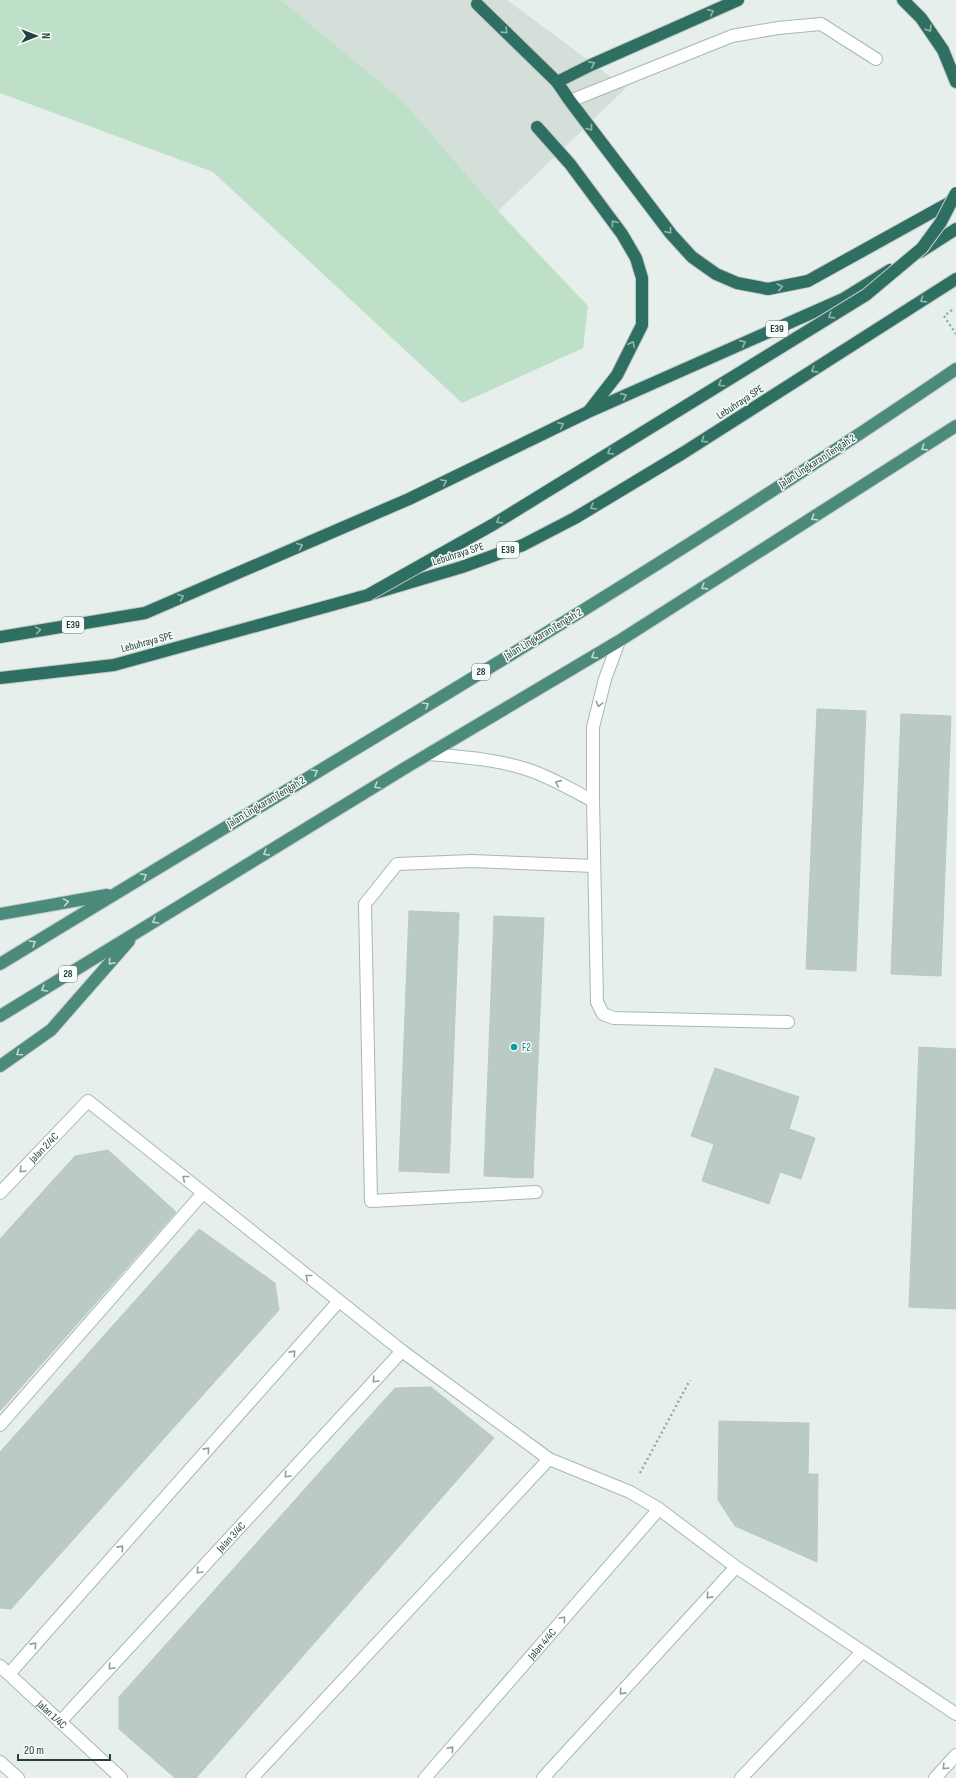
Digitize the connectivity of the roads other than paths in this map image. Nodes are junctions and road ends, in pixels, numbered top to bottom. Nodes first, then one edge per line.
1 (738, 0) edge
2 (903, 0) edge
3 (477, 4) dead end
4 (876, 59) dead end
5 (557, 82) junction
6 (956, 82) edge
7 (570, 101) junction
8 (537, 126) dead end
9 (956, 193) edge
10 (956, 199) edge
11 (956, 229) edge
12 (956, 279) edge
13 (956, 369) edge
14 (588, 412) junction
15 (956, 426) edge
16 (368, 595) junction
17 (0, 636) edge
18 (619, 641) junction
19 (0, 678) edge
20 (430, 754) junction
21 (593, 801) junction
22 (594, 866) junction
23 (114, 894) junction
24 (0, 914) edge
25 (137, 932) junction
26 (0, 964) edge
27 (0, 1016) edge
28 (788, 1022) dead end
29 (0, 1066) edge
30 (536, 1192) dead end
31 (0, 1193) edge
32 (203, 1193) junction
33 (339, 1301) junction
34 (402, 1351) junction
35 (0, 1425) edge
36 (549, 1459) junction
37 (659, 1509) junction
38 (736, 1568) junction
39 (862, 1652) junction
40 (4, 1670) edge
41 (956, 1714) edge
42 (60, 1722) junction
43 (956, 1755) edge
44 (0, 1762) edge
45 (18, 1778) edge
46 (121, 1778) edge
47 (252, 1778) edge
48 (425, 1778) edge
49 (543, 1778) edge
50 (741, 1778) edge
51 (934, 1778) edge

5 -> 1 highway
2 -> 6 highway
3 -> 5 highway
4 - 7 street
5 - 7 highway
7 -> 10 highway
14 -> 8 highway
9 -> 16 highway, bridge
14 -> 11 highway, E39
12 -> 16 highway, Lebuhraya SPE / E39, bridge
23 -> 13 highway, Jalan Lingkaran Tengah 2 / 28
17 -> 14 highway, E39
15 -> 18 highway, 28
16 - 19 highway, Lebuhraya SPE / E39
18 -> 20 highway, 28
18 -> 21 street
21 -> 20 street
20 -> 25 highway, 28
21 - 22 street
22 - 28 street
22 - 30 street
24 -> 23 highway
26 -> 23 highway, Jalan Lingkaran Tengah 2 / 28
25 -> 27 highway, 28
25 -> 29 highway
32 -> 31 street, Jalan 2/4C
33 -> 32 street
32 - 35 street
33 - 34 street
40 -> 33 street
34 - 36 street
34 -> 42 street, Jalan 3/4C
36 - 37 street
36 - 47 street
37 - 38 street
48 -> 37 street, Jalan 4/4C
38 - 39 street
38 -> 49 street
39 - 41 street
39 - 50 street
40 - 42 street, Jalan 1/4C
42 - 46 street, Jalan 1/4C
43 -> 51 street
44 - 45 street

